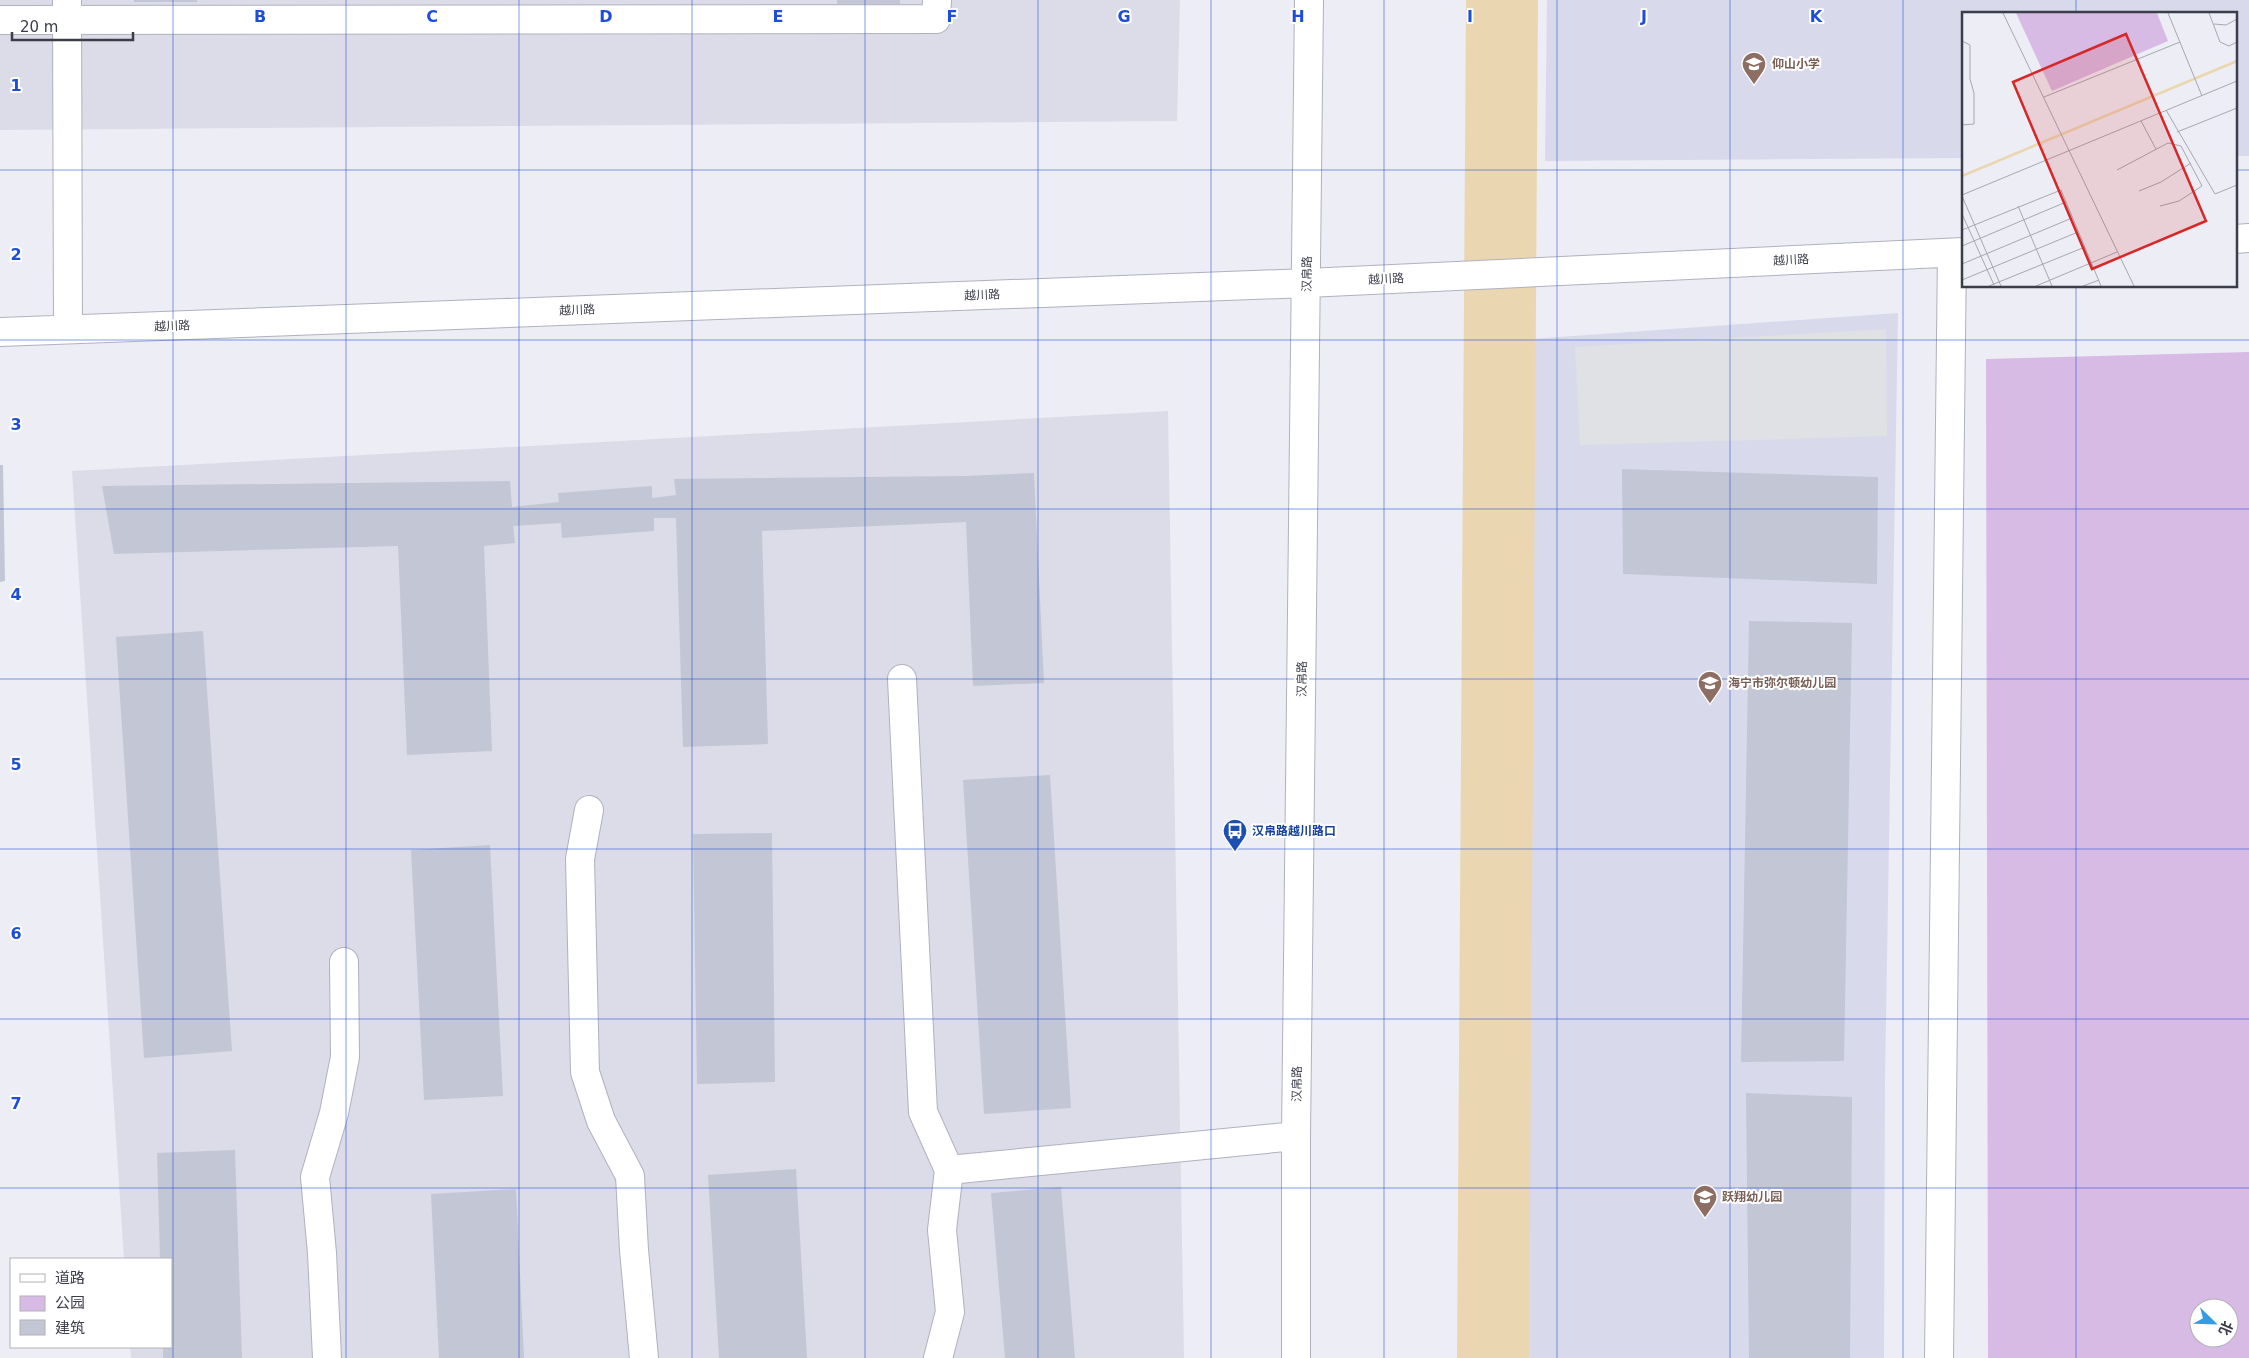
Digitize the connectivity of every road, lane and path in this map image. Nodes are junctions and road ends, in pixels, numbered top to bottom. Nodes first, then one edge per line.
1 (936, 0) edge
2 (1309, 0) edge
3 (259, 10) edge
4 (440, 10) edge
5 (608, 10) edge
6 (791, 10) edge
7 (67, 11) edge
8 (0, 20) edge
9 (2249, 238) edge
10 (2236, 239) edge
11 (1957, 252) edge
12 (1307, 283) junction
13 (68, 329) junction
14 (0, 332) edge
15 (902, 679) dead end
16 (589, 810) dead end
17 (344, 962) dead end
18 (1296, 1136) junction
19 (949, 1170) junction
20 (328, 1358) edge
21 (644, 1358) edge
22 (938, 1358) edge
23 (1296, 1358) edge
24 (1939, 1358) edge

1 - 6 street
2 - 12 street, 汉帛路
3 - 4 street
3 - 7 street
4 - 5 street
5 - 6 street
7 - 8 street
7 - 13 street
9 - 10 street
11 - 12 street, 越川路
11 - 24 street
12 - 13 street, 越川路
12 - 18 street, 汉帛路
13 - 14 street, 越川路
15 - 19 street
16 - 21 street
17 - 20 street
18 - 19 street
18 - 23 street, 汉帛路
19 - 22 street

